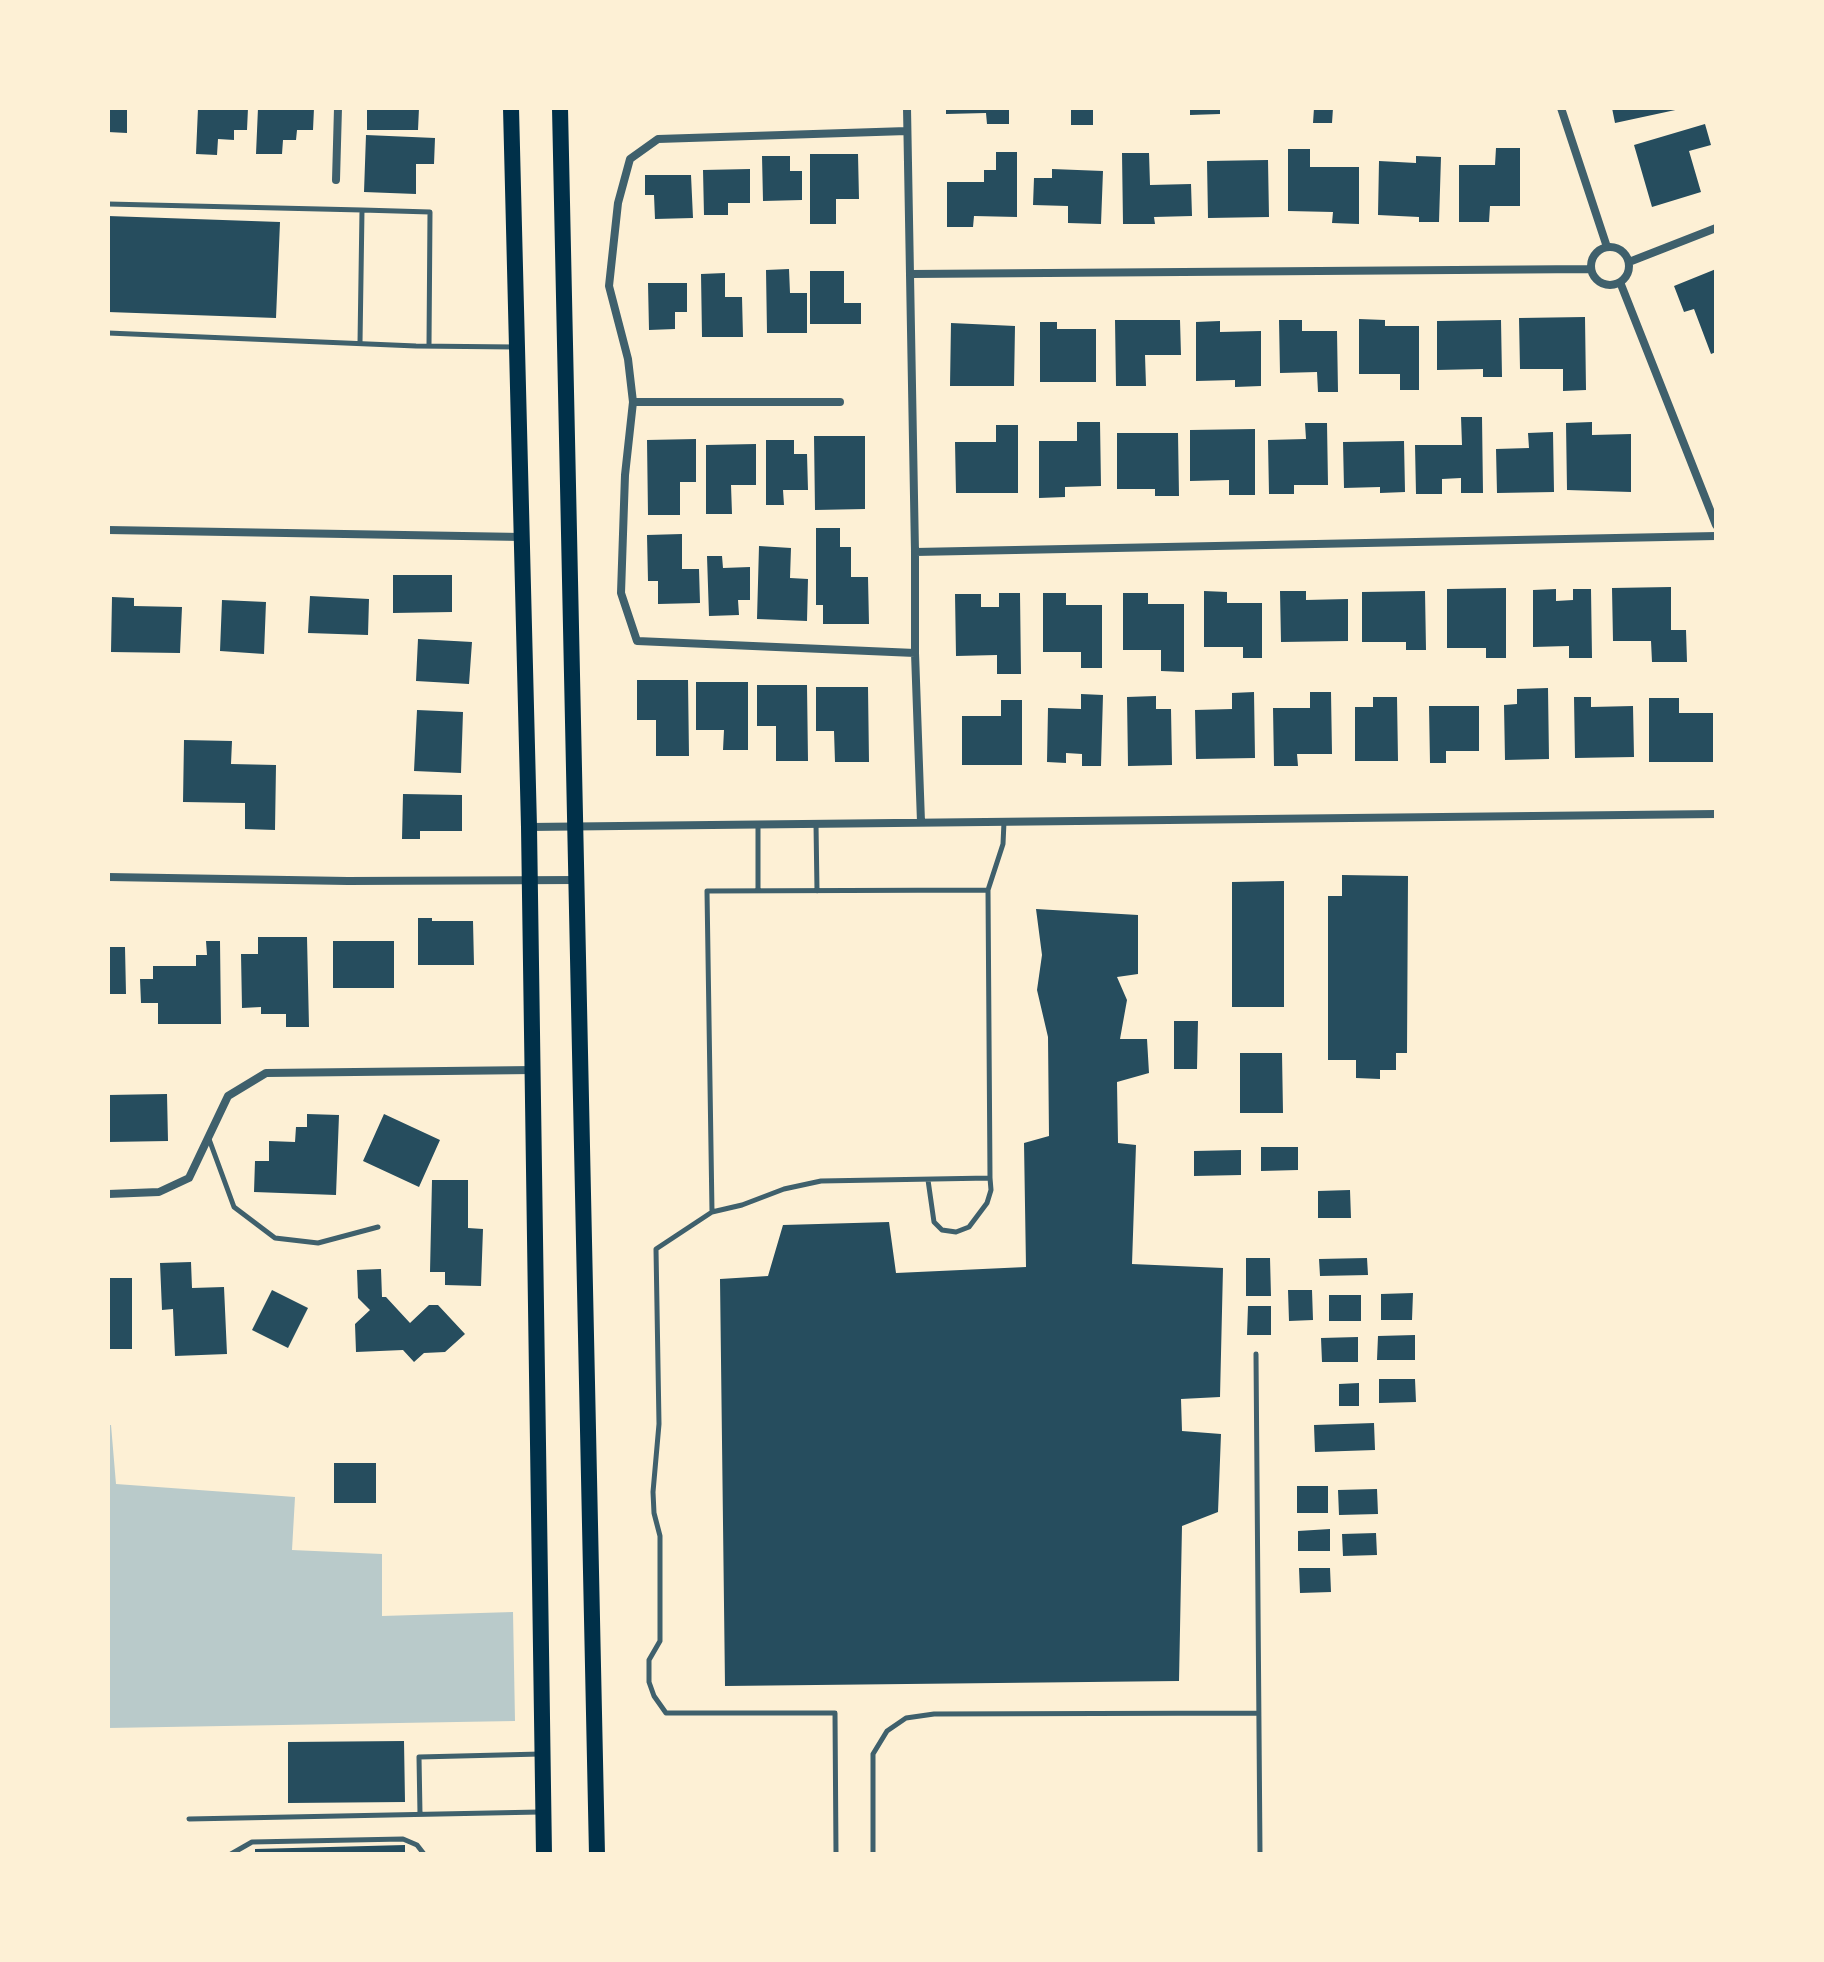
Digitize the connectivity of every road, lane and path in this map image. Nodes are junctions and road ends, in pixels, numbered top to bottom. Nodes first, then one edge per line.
1 (338, 108) edge
2 (511, 108) edge
3 (560, 108) edge
4 (907, 108) edge
5 (1561, 108) edge
6 (907, 131) junction
7 (336, 180) dead end
8 (108, 204) edge
9 (362, 210) junction
10 (1716, 228) edge
11 (1607, 247) junction
12 (1629, 262) junction
13 (1591, 269) junction
14 (911, 274) junction
15 (1620, 282) junction
16 (108, 333) edge
17 (360, 343) junction
18 (429, 345) junction
19 (516, 347) junction
20 (633, 402) junction
21 (840, 402) dead end
22 (1716, 525) edge
23 (108, 530) edge
24 (1716, 536) edge
25 (522, 537) junction
26 (915, 552) junction
27 (915, 653) junction
28 (1716, 814) edge
29 (1004, 821) junction
30 (921, 822) junction
31 (816, 823) junction
32 (758, 824) junction
33 (529, 827) junction
34 (576, 827) junction
35 (108, 877) edge
36 (577, 880) junction
37 (530, 881) junction
38 (988, 890) junction
39 (758, 891) junction
40 (817, 891) junction
41 (534, 1070) junction
42 (208, 1138) junction
43 (990, 1178) junction
44 (928, 1180) junction
45 (108, 1194) edge
46 (712, 1212) junction
47 (378, 1227) dead end
48 (1256, 1354) dead end
49 (1258, 1713) junction
50 (543, 1754) junction
51 (544, 1812) junction
52 (420, 1814) junction
53 (189, 1819) dead end
54 (231, 1854) edge
55 (424, 1854) edge
56 (544, 1854) edge
57 (597, 1854) edge
58 (836, 1854) edge
59 (873, 1854) edge
60 (1260, 1854) edge

1 - 7 street
2 - 19 main road
3 - 34 main road
4 - 6 street
5 - 11 street
6 - 14 street
6 - 20 street
8 - 9 lane
9 - 17 lane
9 - 18 lane
10 - 12 street
11 - 12 street
11 - 13 street
12 - 15 street
13 - 14 street
13 - 15 street
14 - 26 street
15 - 22 street
16 - 17 lane
17 - 18 lane
18 - 19 lane
19 - 25 main road
20 - 21 street
20 - 27 street
23 - 25 street
24 - 26 street
25 - 33 main road
26 - 27 street
27 - 30 street
28 - 29 street
29 - 30 street
29 - 38 lane
30 - 31 street
31 - 32 street
31 - 40 lane
32 - 34 street
32 - 39 lane
33 - 34 street
33 - 37 main road
34 - 36 main road
35 - 37 street
36 - 37 street
36 - 57 main road
37 - 41 main road
38 - 40 lane
38 - 43 lane
39 - 40 lane
39 - 46 lane
41 - 42 street
41 - 50 main road
42 - 45 street
42 - 47 lane
43 - 44 lane
43 - 44 lane
44 - 46 lane
46 - 58 lane
48 - 49 lane
49 - 59 lane
49 - 60 lane
50 - 51 main road
50 - 52 lane
51 - 52 lane
51 - 56 main road
52 - 53 lane
54 - 55 lane

